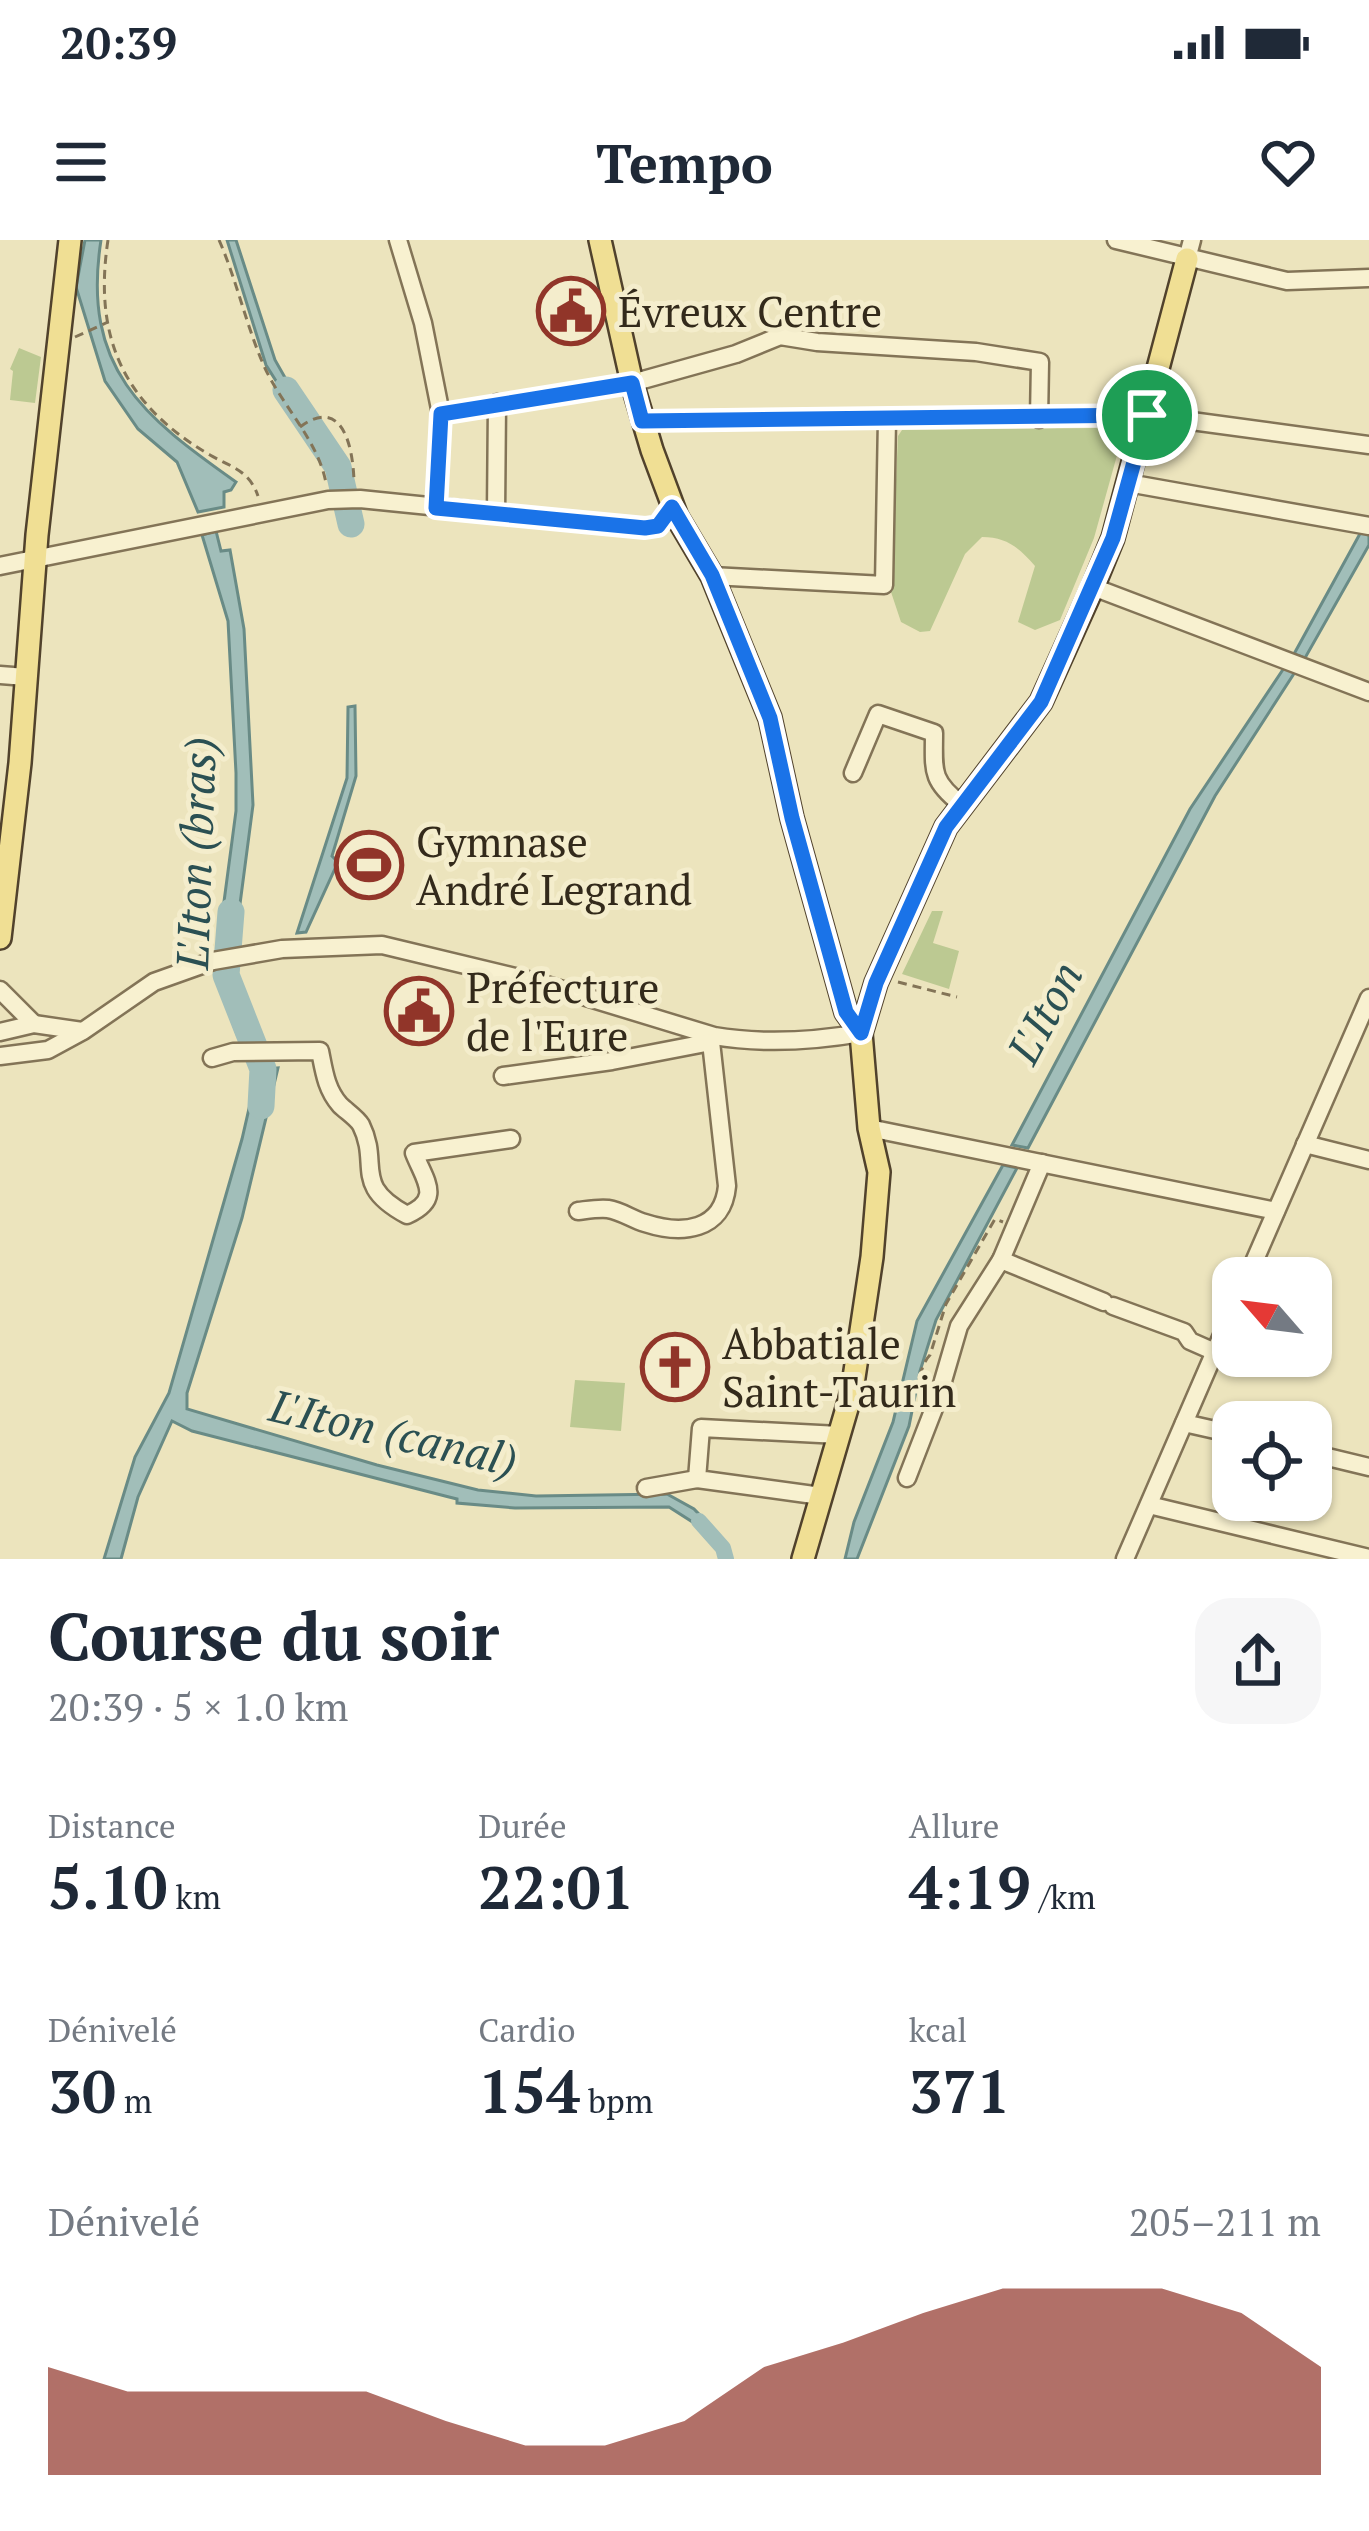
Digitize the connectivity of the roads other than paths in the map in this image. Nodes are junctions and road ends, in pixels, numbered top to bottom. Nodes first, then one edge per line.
1 (70, 240) edge
2 (398, 240) edge
3 (600, 240) edge
4 (1116, 240) edge
5 (1190, 250) edge
6 (1369, 278) edge
7 (632, 383) junction
8 (497, 403) junction
9 (441, 414) junction
10 (1147, 415) junction
11 (1039, 418) junction
12 (887, 419) junction
13 (642, 421) junction
14 (1369, 445) edge
15 (1129, 483) junction
16 (672, 507) junction
17 (436, 508) junction
18 (496, 514) junction
19 (1365, 526) edge
20 (34, 560) junction
21 (0, 566) edge
22 (712, 575) junction
23 (1093, 587) junction
24 (0, 675) edge
25 (26, 677) junction
26 (1369, 692) edge
27 (853, 773) dead end
28 (8, 802) edge
29 (961, 804) junction
30 (5, 861) edge
31 (1, 927) edge
32 (877, 979) junction
33 (841, 986) junction
34 (0, 990) edge
35 (1369, 998) edge
36 (34, 1024) junction
37 (83, 1031) junction
38 (0, 1032) edge
39 (861, 1033) junction
40 (713, 1039) junction
41 (0, 1055) edge
42 (212, 1058) dead end
43 (503, 1076) dead end
44 (869, 1127) junction
45 (511, 1139) dead end
46 (1305, 1144) junction
47 (1024, 1159) junction
48 (1369, 1160) edge
49 (578, 1211) dead end
50 (1276, 1211) junction
51 (1256, 1257) edge
52 (1001, 1260) junction
53 (1212, 1351) edge
54 (1212, 1359) edge
55 (1184, 1423) junction
56 (1212, 1429) edge
57 (839, 1435) junction
58 (1332, 1458) edge
59 (1369, 1467) edge
60 (907, 1478) dead end
61 (697, 1479) junction
62 (646, 1488) dead end
63 (821, 1496) junction
64 (1148, 1505) junction
65 (1369, 1558) edge
66 (803, 1559) edge
67 (1125, 1559) edge

1 - 20 main road
2 - 9 street
3 - 7 main road
4 - 5 street
5 - 6 street
5 - 10 main road
7 - 8 street
7 - 11 street
7 - 13 main road
8 - 9 street
8 - 18 street
9 - 17 street
10 - 11 street
10 - 14 street
10 - 15 main road
11 - 12 street
12 - 13 street
12 - 22 street
13 - 16 main road
15 - 19 street
15 - 23 main road
16 - 18 street
16 - 22 main road
17 - 18 street
17 - 20 street
20 - 21 street
20 - 25 main road
22 - 33 main road
23 - 26 street
23 - 29 main road
24 - 25 street
25 - 28 main road
27 - 29 street
28 - 30 main road
29 - 32 main road
30 - 31 main road
32 - 33 main road
32 - 39 main road
33 - 39 main road
34 - 36 street
35 - 46 street
36 - 37 street
36 - 38 street
37 - 40 street
37 - 41 street
39 - 40 street
39 - 44 main road
40 - 43 street
40 - 49 street
42 - 45 street
44 - 47 street
44 - 57 main road
46 - 48 street
46 - 50 street
47 - 50 street
47 - 52 street
50 - 51 street
52 - 53 street
52 - 60 street
54 - 55 street
55 - 56 street
55 - 64 street
57 - 61 street
57 - 63 main road
58 - 59 street
61 - 62 street
61 - 63 street
63 - 66 main road
64 - 65 street
64 - 67 street

